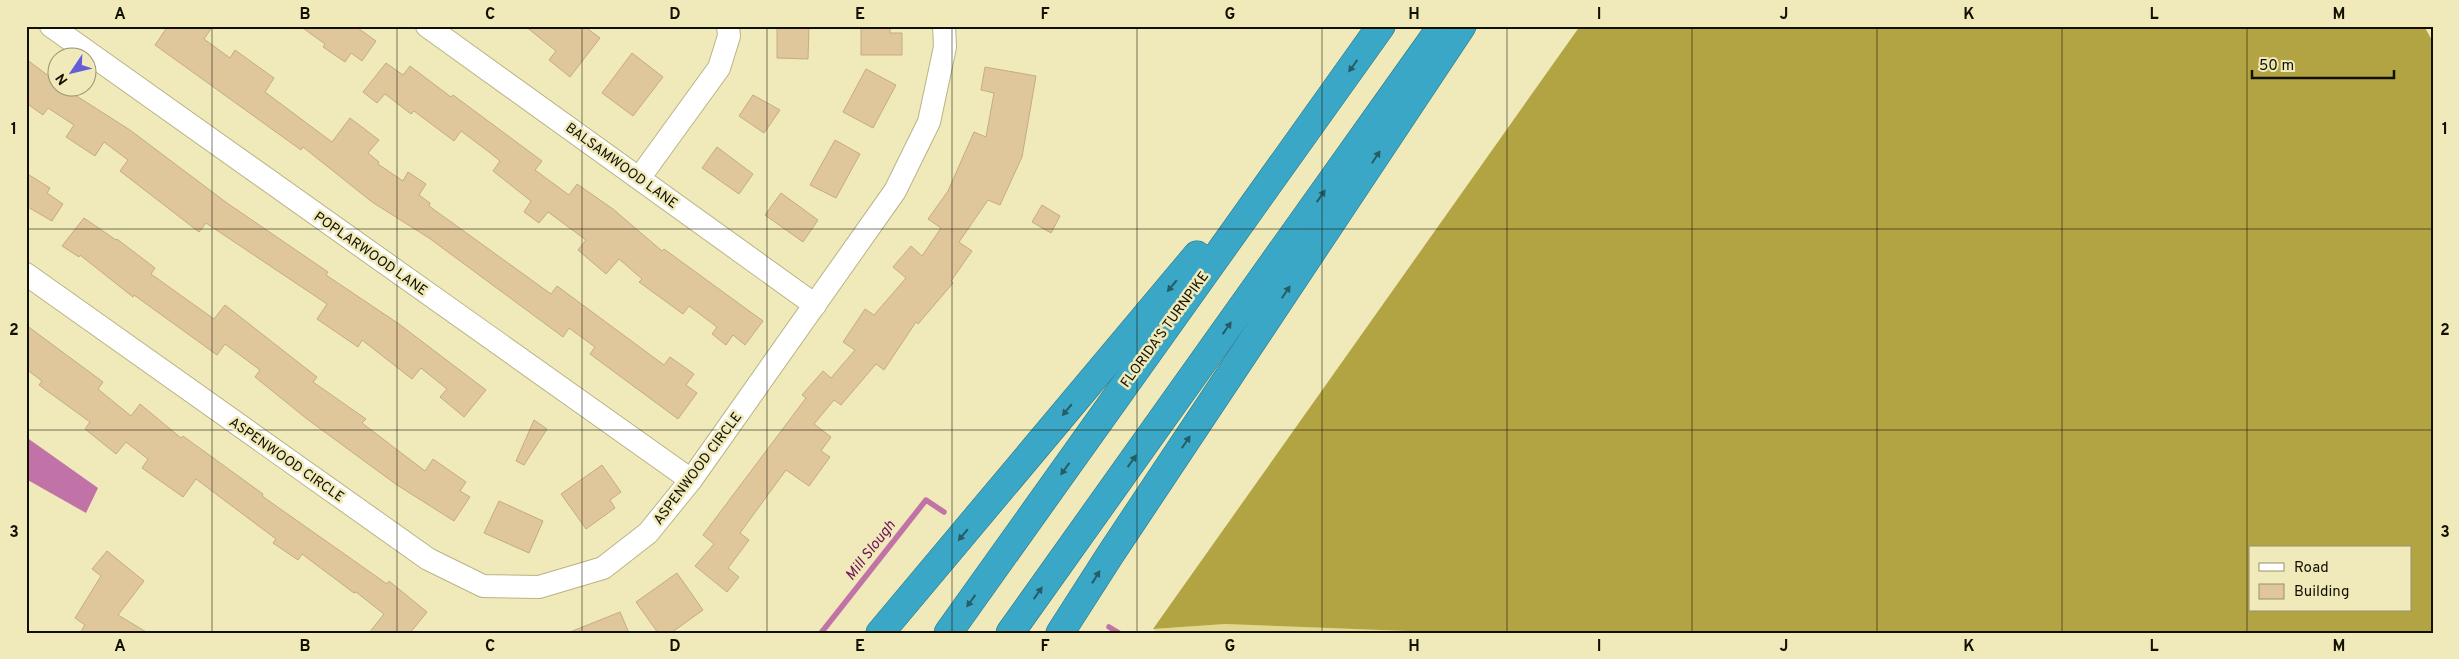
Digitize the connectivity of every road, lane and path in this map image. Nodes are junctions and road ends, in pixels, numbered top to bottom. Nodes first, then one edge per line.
1 (52, 26) edge
2 (427, 26) edge
3 (728, 26) edge
4 (944, 26) edge
5 (1381, 26) edge
6 (1442, 26) edge
7 (1462, 26) edge
8 (1286, 158) junction
9 (640, 177) junction
10 (26, 274) edge
11 (815, 305) junction
12 (692, 480) junction
13 (880, 633) edge
14 (948, 633) edge
15 (1010, 633) edge
16 (1060, 633) edge

1 - 12 street, POPLARWOOD LANE
2 - 9 street, BALSAMWOOD LANE
3 - 9 street
4 - 11 street, ASPENWOOD CIRCLE
5 -> 8 highway, FLORIDA'S TURNPIKE
15 -> 6 highway
16 -> 7 highway
8 -> 13 highway
8 -> 14 highway, FLORIDA'S TURNPIKE
9 - 11 street, BALSAMWOOD LANE
10 - 12 street, ASPENWOOD CIRCLE
11 - 12 street, ASPENWOOD CIRCLE

